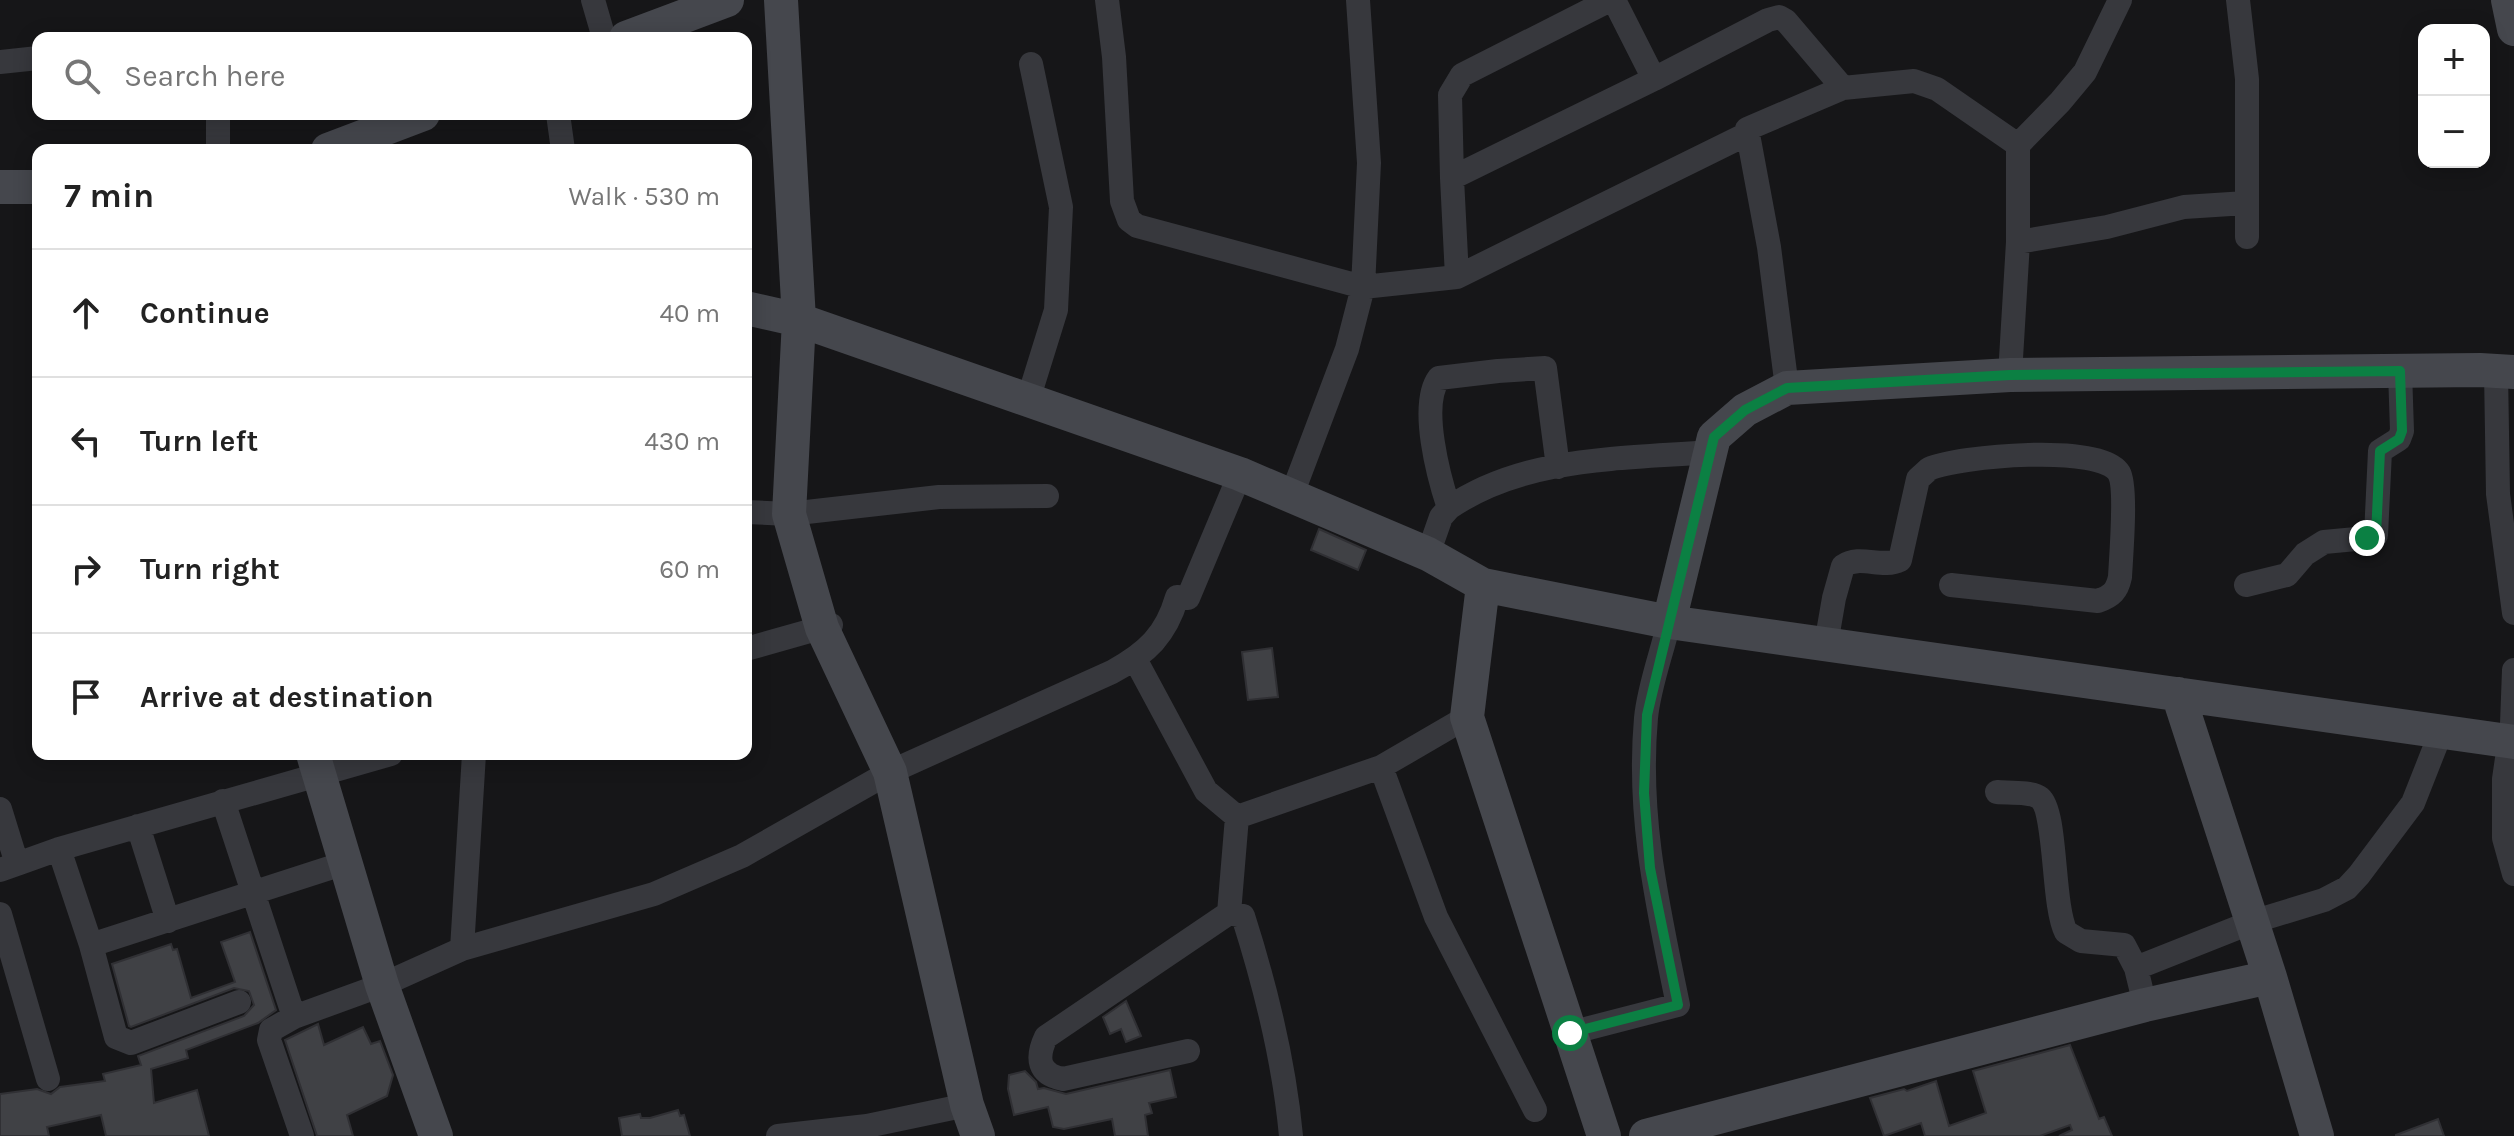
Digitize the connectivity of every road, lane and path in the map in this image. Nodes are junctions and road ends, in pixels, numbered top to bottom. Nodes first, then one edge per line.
1 (593, 0) edge
2 (727, 0) edge
3 (781, 0) edge
4 (1107, 0) edge
5 (1358, 0) edge
6 (1612, 0) edge
7 (2120, 0) edge
8 (2238, 0) edge
9 (2508, 0) edge
10 (2514, 29) edge
11 (602, 32) edge
12 (642, 32) edge
13 (32, 59) edge
14 (0, 62) edge
15 (1031, 64) dead end
16 (1654, 79) junction
17 (1843, 88) junction
18 (218, 120) edge
19 (407, 120) edge
20 (559, 120) edge
21 (1747, 134) junction
22 (218, 144) edge
23 (344, 144) edge
24 (562, 144) edge
25 (2018, 145) junction
26 (1452, 178) junction
27 (0, 187) edge
28 (32, 187) edge
29 (2246, 203) junction
30 (2247, 237) dead end
31 (2018, 242) junction
32 (1457, 277) junction
33 (1363, 287) junction
34 (752, 309) edge
35 (799, 320) junction
36 (2400, 371) junction
37 (2505, 372) edge
38 (2010, 375) junction
39 (1787, 388) junction
40 (1028, 400) junction
41 (1711, 452) junction
42 (1558, 467) junction
43 (1240, 474) junction
44 (1047, 496) dead end
45 (1291, 497) junction
46 (1449, 508) junction
47 (752, 512) edge
48 (789, 514) junction
49 (1428, 554) junction
50 (1483, 585) junction
51 (1951, 585) dead end
52 (2246, 585) dead end
53 (2514, 613) edge
54 (1669, 622) junction
55 (826, 626) junction
56 (1826, 644) junction
57 (752, 647) edge
58 (1135, 659) junction
59 (2514, 670) edge
60 (2178, 694) junction
61 (1467, 717) junction
62 (2441, 732) junction
63 (2512, 742) edge
64 (350, 760) edge
65 (474, 760) edge
66 (316, 765) edge
67 (1381, 767) junction
68 (890, 772) junction
69 (1997, 792) dead end
70 (223, 801) junction
71 (0, 809) edge
72 (1237, 817) junction
73 (138, 826) junction
74 (59, 849) junction
75 (345, 863) junction
76 (9, 867) edge
77 (2514, 874) edge
78 (252, 894) junction
79 (1229, 913) junction
80 (0, 914) edge
81 (168, 921) junction
82 (2252, 922) junction
83 (91, 945) junction
84 (462, 949) junction
85 (2136, 968) junction
86 (2270, 977) junction
87 (382, 985) junction
88 (239, 1002) dead end
89 (2145, 1005) junction
90 (294, 1017) junction
91 (1570, 1033) junction
92 (1188, 1051) dead end
93 (48, 1079) dead end
94 (1535, 1110) dead end
95 (973, 1120) edge
96 (302, 1136) edge
97 (436, 1136) edge
98 (778, 1136) edge
99 (1291, 1136) edge
100 (1604, 1136) edge
101 (1646, 1136) edge
102 (2317, 1136) edge

1 - 11 street
2 - 12 street
3 - 35 street
4 - 33 street
5 - 33 street
6 - 16 street
6 - 26 street
7 - 25 street
8 - 29 street
9 - 10 street
13 - 14 street
15 - 40 street
16 - 17 street
16 - 26 street
17 - 21 street
17 - 25 street
18 - 22 street
19 - 23 street
20 - 24 street
21 - 32 street
21 - 39 street
25 - 31 street
26 - 32 street
27 - 28 street
29 - 30 street
29 - 31 street
31 - 38 street
32 - 33 street
33 - 45 street
34 - 35 street
35 - 40 street
35 - 48 street
36 - 37 street
36 - 38 street
36 - 52 street
37 - 53 street
38 - 39 street
39 - 41 street
40 - 43 street
41 - 42 street
41 - 54 street
42 - 46 street
42 - 46 street
43 - 45 street
43 - 58 street
44 - 48 street
45 - 49 street
46 - 49 street
47 - 48 street
48 - 55 street
49 - 50 street
50 - 54 street
50 - 61 street
51 - 56 street
54 - 56 street
54 - 91 street
55 - 57 street
55 - 68 street
56 - 60 street
58 - 68 street
58 - 72 street
59 - 63 street
60 - 62 street
60 - 82 street
61 - 67 street
61 - 91 street
62 - 63 street
62 - 82 street
63 - 77 street
64 - 66 street
65 - 84 street
66 - 70 street
66 - 75 street
67 - 72 street
67 - 94 street
68 - 84 street
68 - 95 street
69 - 85 street
70 - 73 street
70 - 78 street
71 - 76 street
72 - 79 street
73 - 74 street
73 - 81 street
74 - 76 street
74 - 83 street
75 - 78 street
75 - 87 street
78 - 81 street
78 - 90 street
79 - 92 street
79 - 99 street
80 - 93 street
81 - 83 street
82 - 85 street
82 - 86 street
83 - 88 street
84 - 87 street
85 - 89 street
86 - 89 street
86 - 102 street
87 - 90 street
87 - 97 street
89 - 101 street
90 - 96 street
91 - 100 street
95 - 98 street

